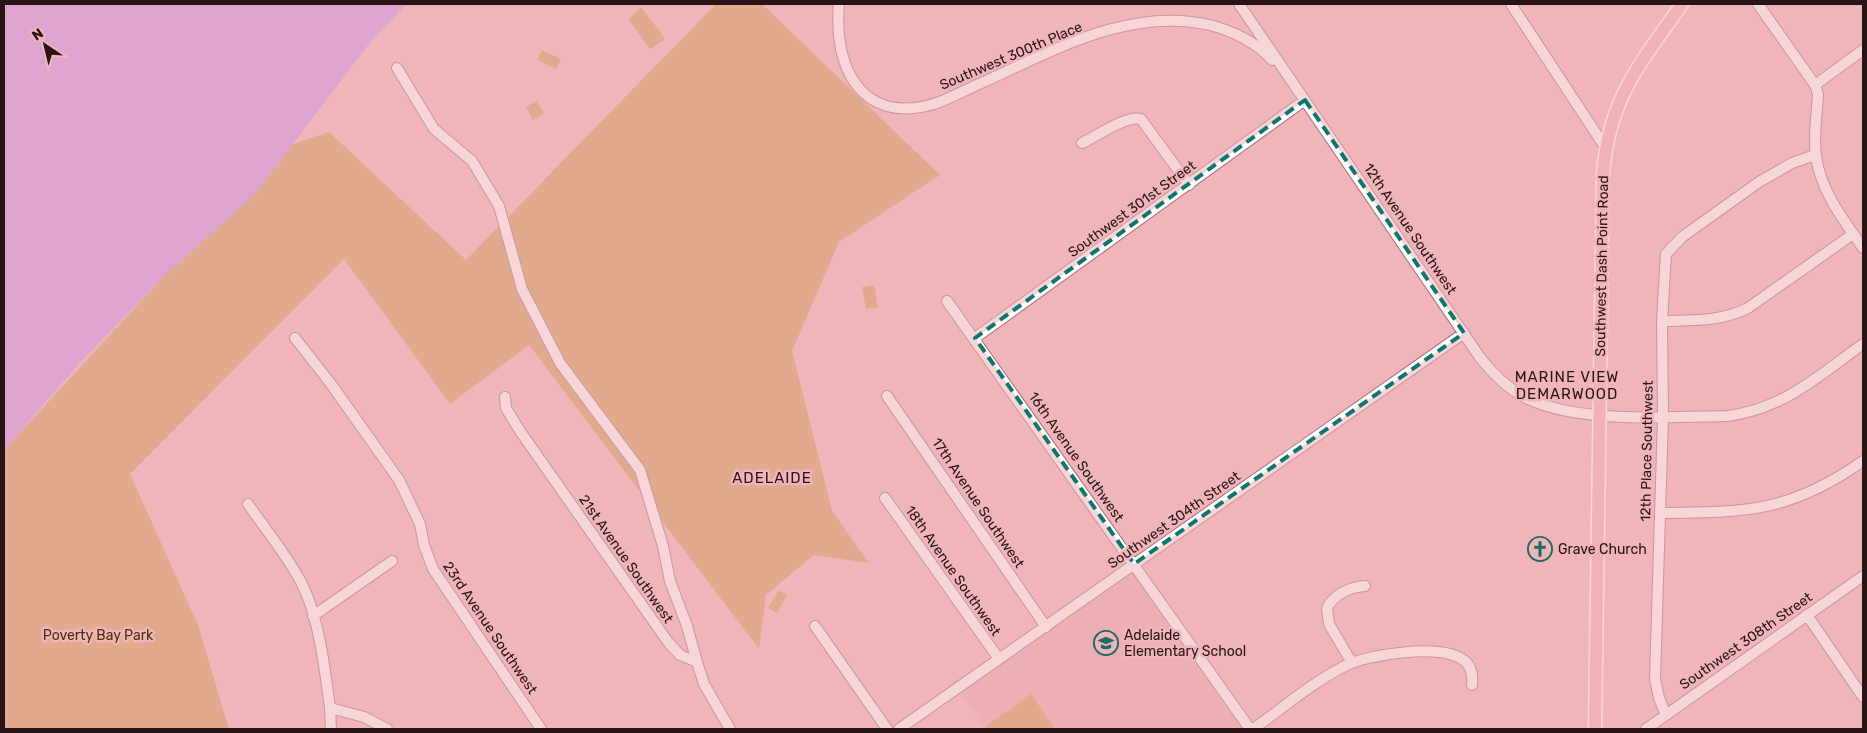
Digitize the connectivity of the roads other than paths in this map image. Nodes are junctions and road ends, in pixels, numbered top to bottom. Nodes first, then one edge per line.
1 (839, 4) edge
2 (1239, 4) edge
3 (1511, 4) edge
4 (1682, 4) edge
5 (1758, 4) edge
6 (1863, 50) edge
7 (397, 68) dead end
8 (1288, 77) junction
9 (1815, 85) junction
10 (1305, 100) junction
11 (1082, 143) dead end
12 (1605, 147) junction
13 (1816, 155) junction
14 (1189, 185) junction
15 (1853, 234) junction
16 (1863, 248) edge
17 (947, 301) dead end
18 (1662, 321) junction
19 (1464, 333) junction
20 (295, 338) dead end
21 (975, 338) junction
22 (1863, 344) edge
23 (888, 396) dead end
24 (505, 397) dead end
25 (1599, 416) junction
26 (1663, 417) junction
27 (1863, 462) edge
28 (885, 498) dead end
29 (248, 504) dead end
30 (1660, 513) junction
31 (392, 561) dead end
32 (1134, 564) junction
33 (1863, 576) edge
34 (1365, 586) dead end
35 (1806, 615) junction
36 (313, 616) junction
37 (815, 626) dead end
38 (1046, 627) junction
39 (999, 659) junction
40 (697, 662) junction
41 (1352, 663) junction
42 (1472, 685) dead end
43 (1863, 698) edge
44 (330, 708) junction
45 (1666, 715) junction
46 (331, 729) edge
47 (387, 729) edge
48 (541, 729) edge
49 (730, 729) edge
50 (887, 729) edge
51 (899, 729) edge
52 (1252, 729) edge
53 (1595, 729) edge
54 (1646, 729) edge

1 - 8 street, Southwest 300th Place
2 - 8 street, 12th Avenue Southwest
3 - 12 street
4 - 12 main road, Southwest Dash Point Road
5 - 9 street
6 - 9 street
7 - 40 street
8 - 10 street, 12th Avenue Southwest
9 - 13 street
10 - 14 street, Southwest 301st Street
10 - 19 street, 12th Avenue Southwest
11 - 14 street
12 - 25 main road, Southwest Dash Point Road
13 - 15 street
13 - 18 street, 12th Place Southwest
14 - 21 street, Southwest 301st Street
15 - 16 street
15 - 18 street
17 - 21 street, 16th Avenue Southwest
18 - 26 street, 12th Place Southwest
19 - 25 street, 12th Avenue Southwest
19 - 32 street, Southwest 304th Street
20 - 48 street, 23rd Avenue Southwest
21 - 32 street, 16th Avenue Southwest
22 - 26 street, 12th Avenue Southwest
23 - 38 street, 17th Avenue Southwest
24 - 40 street, 21st Avenue Southwest
25 - 26 street, 12th Avenue Southwest
25 - 53 main road, Southwest Dash Point Road
26 - 30 street, 12th Place Southwest
27 - 30 street
28 - 39 street, 18th Avenue Southwest
29 - 36 street
30 - 45 street, 12th Place Southwest
31 - 36 street
32 - 38 street, Southwest 304th Street
32 - 52 street, 16th Avenue Southwest
33 - 35 street, Southwest 308th Street
34 - 41 street
35 - 43 street
35 - 45 street, Southwest 308th Street
36 - 44 street
37 - 50 street
38 - 39 street, Southwest 304th Street
39 - 51 street, Southwest 304th Street
40 - 49 street
41 - 42 street
41 - 52 street
44 - 46 street
44 - 47 street
45 - 54 street, Southwest 308th Street

